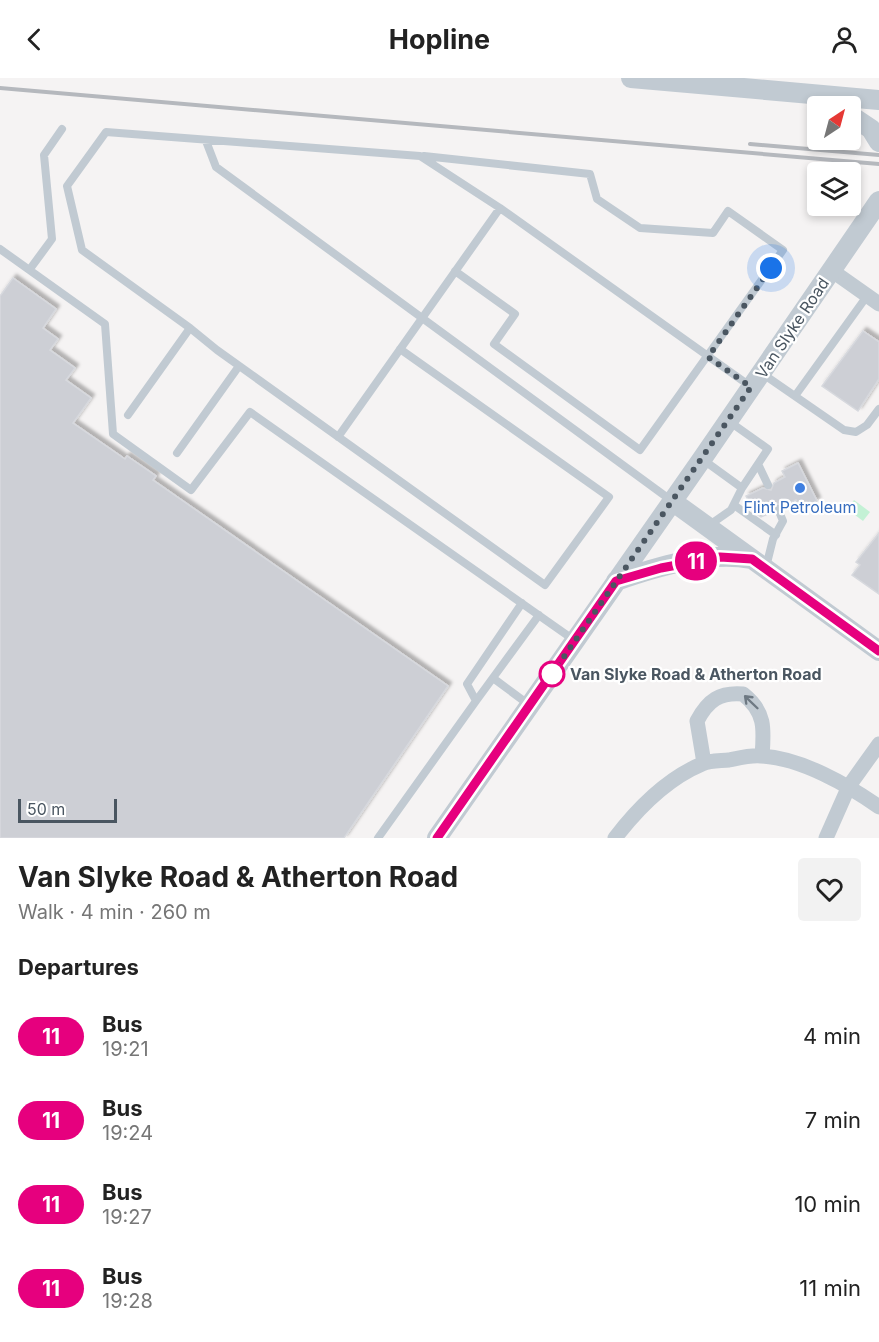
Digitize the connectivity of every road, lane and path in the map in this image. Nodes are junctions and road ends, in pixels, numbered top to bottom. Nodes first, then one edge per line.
1 (631, 78) edge
2 (691, 83) junction
3 (879, 100) edge
4 (807, 105) edge
5 (861, 122) edge
6 (62, 129) dead end
7 (206, 141) junction
8 (879, 142) edge
9 (420, 156) junction
10 (879, 187) edge
11 (877, 206) edge
12 (500, 208) junction
13 (0, 249) edge
14 (30, 269) junction
15 (831, 270) junction
16 (455, 271) junction
17 (873, 300) edge
18 (422, 318) junction
19 (190, 328) junction
20 (400, 349) junction
21 (708, 357) junction
22 (238, 366) junction
23 (756, 380) junction
24 (795, 396) junction
25 (879, 409) edge
26 (128, 415) dead end
27 (728, 421) junction
28 (338, 436) junction
29 (177, 453) dead end
30 (702, 459) junction
31 (758, 464) junction
32 (768, 485) dead end
33 (742, 488) junction
34 (672, 501) junction
35 (734, 505) junction
36 (778, 509) dead end
37 (707, 527) junction
38 (776, 535) junction
39 (759, 564) junction
40 (616, 581) junction
41 (522, 603) junction
42 (538, 615) junction
43 (575, 640) junction
44 (879, 651) edge
45 (493, 678) junction
46 (476, 701) junction
47 (530, 705) junction
48 (879, 744) edge
49 (762, 756) junction
50 (704, 763) junction
51 (849, 786) junction
52 (879, 807) edge
53 (378, 838) edge
54 (436, 838) edge
55 (615, 838) edge
56 (826, 838) edge

1 - 2 street
2 - 3 street
2 - 4 street
5 - 8 street
6 - 14 lane
7 - 9 lane
7 - 18 lane
7 - 19 lane
9 - 12 lane
9 - 21 lane
10 - 11 street, Van Slyke Road
11 - 15 street, Van Slyke Road
12 - 16 lane
12 - 21 lane
13 - 14 lane
14 - 41 lane
15 - 17 street
15 - 23 street, Van Slyke Road
16 - 18 lane
16 - 21 lane
17 - 24 lane
18 - 20 lane
18 - 34 lane
19 - 22 lane
19 - 26 lane
20 - 28 lane
20 - 28 lane
21 - 23 lane
22 - 28 lane
22 - 29 lane
23 - 24 lane
23 - 27 street, Van Slyke Road
24 - 25 lane
27 - 30 street, Van Slyke Road
27 - 31 lane
30 - 33 lane
30 - 34 street, Van Slyke Road
31 - 32 lane
31 - 33 lane
33 - 35 lane
34 - 37 street
34 - 40 street, Van Slyke Road
35 - 37 lane
35 - 38 lane
36 - 38 lane
37 - 39 street
38 - 39 lane
39 - 40 street
39 - 44 street
40 - 43 street, Van Slyke Road
41 - 42 lane
41 - 46 lane
42 - 43 lane
42 - 45 lane
43 - 47 street, Van Slyke Road
45 - 46 lane
45 - 47 lane
46 - 53 lane
47 - 54 street, Van Slyke Road
48 - 51 street
49 - 50 street
49 -> 50 street
49 - 51 street
50 - 55 street
51 - 52 street
51 - 56 street

